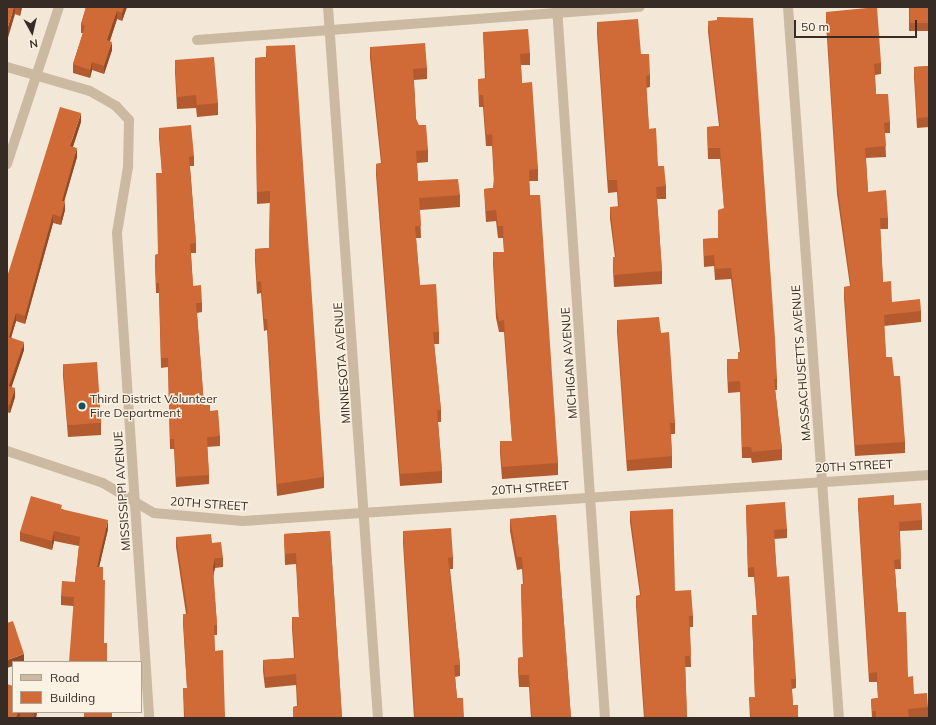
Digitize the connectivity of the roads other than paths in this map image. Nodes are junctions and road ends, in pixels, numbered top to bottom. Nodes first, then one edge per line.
1 (59, 7) edge
2 (328, 7) edge
3 (640, 7) edge
4 (788, 7) edge
5 (557, 10) edge
6 (329, 29) junction
7 (198, 40) dead end
8 (7, 67) edge
9 (36, 76) junction
10 (7, 164) edge
11 (7, 451) edge
12 (929, 475) edge
13 (822, 481) junction
14 (591, 497) junction
15 (136, 502) junction
16 (366, 512) junction
17 (149, 718) edge
18 (378, 718) edge
19 (605, 718) edge
20 (839, 718) edge

1 - 9 street
2 - 6 street, MINNESOTA AVENUE
3 - 5 street
4 - 13 street, MASSACHUSETTS AVENUE
5 - 6 street
5 - 14 street, MICHIGAN AVENUE
6 - 7 street
6 - 16 street, MINNESOTA AVENUE
8 - 9 street, MISSISSIPPI AVENUE
9 - 10 street
9 - 15 street, MISSISSIPPI AVENUE
11 - 15 street, 20TH STREET
12 - 13 street, 20TH STREET
13 - 14 street, 20TH STREET
13 - 20 street, MASSACHUSETTS AVENUE
14 - 16 street, 20TH STREET
14 - 19 street, MICHIGAN AVENUE
15 - 16 street, 20TH STREET
15 - 17 street, MISSISSIPPI AVENUE
16 - 18 street, MINNESOTA AVENUE

